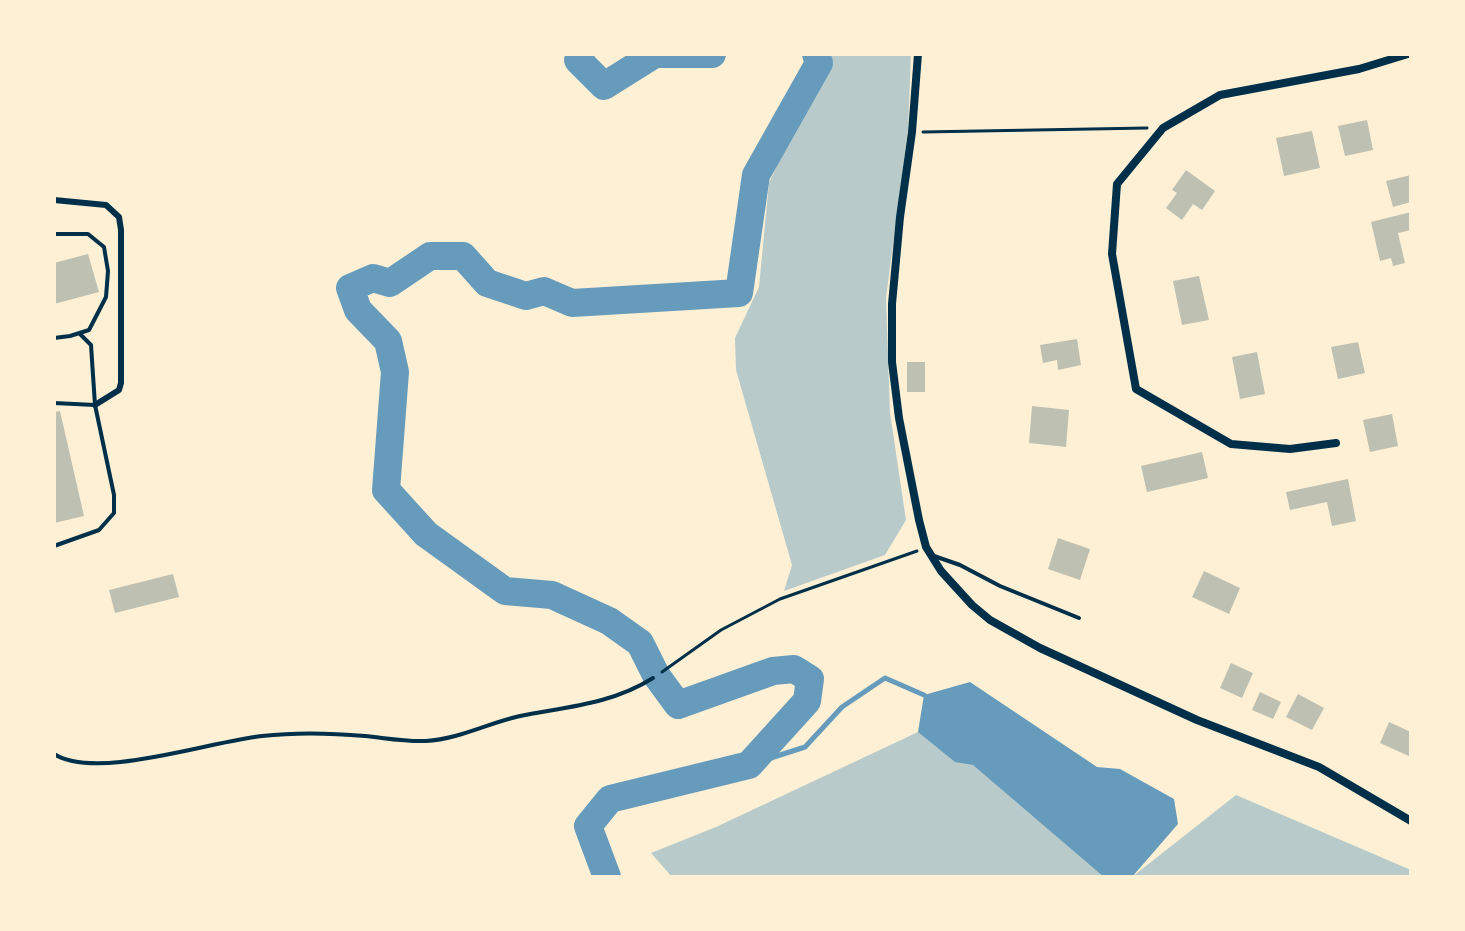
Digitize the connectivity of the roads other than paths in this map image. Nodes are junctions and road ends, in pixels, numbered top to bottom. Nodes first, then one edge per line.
1 (918, 54) edge
2 (1408, 54) edge
3 (54, 200) edge
4 (54, 234) edge
5 (79, 333) junction
6 (54, 338) edge
7 (54, 403) edge
8 (95, 405) junction
9 (1336, 443) dead end
10 (54, 546) edge
11 (932, 556) junction
12 (1079, 618) dead end
13 (653, 678) dead end
14 (54, 754) edge
15 (1411, 821) edge

1 - 11 street
2 - 9 street
3 - 8 street
4 - 5 lane
5 - 6 lane
5 - 8 lane
7 - 8 lane
8 - 10 lane
11 - 12 lane
11 - 15 street
13 - 14 lane

